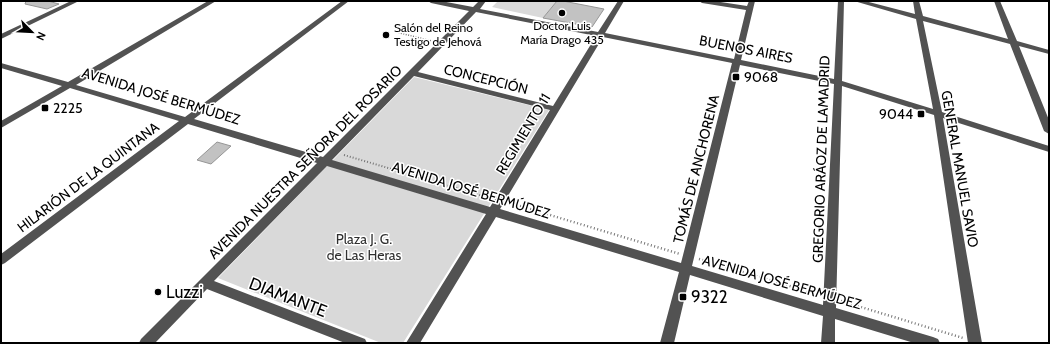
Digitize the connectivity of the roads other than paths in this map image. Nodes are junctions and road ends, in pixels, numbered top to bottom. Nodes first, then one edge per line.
1 (76, 1) edge
2 (213, 1) edge
3 (346, 1) edge
4 (431, 1) edge
5 (483, 1) edge
6 (620, 1) edge
7 (702, 1) edge
8 (752, 1) edge
9 (841, 1) edge
10 (857, 1) edge
11 (916, 1) edge
12 (997, 1) edge
13 (750, 9) junction
14 (474, 10) junction
15 (919, 18) junction
16 (600, 35) junction
17 (1, 37) edge
18 (1014, 42) junction
19 (1049, 52) edge
20 (736, 62) junction
21 (1, 65) edge
22 (412, 73) junction
23 (838, 82) junction
24 (70, 85) junction
25 (555, 109) junction
26 (938, 114) junction
27 (188, 120) junction
28 (1, 126) edge
29 (1049, 131) edge
30 (1049, 149) edge
31 (324, 162) junction
32 (492, 212) junction
33 (1, 260) edge
34 (685, 269) junction
35 (205, 284) junction
36 (829, 312) junction
37 (975, 342) edge
38 (146, 343) edge
39 (360, 343) edge
40 (413, 343) edge
41 (666, 343) edge
42 (828, 343) edge
43 (933, 343) edge

1 - 17 street
2 - 24 street
3 - 27 street, HILARIÓN DE LA QUINTANA
4 - 14 street, BUENOS AIRES
5 - 14 street, AVENIDA NUESTRA SEÑORA DEL ROSARIO
6 - 16 street, REGIMIENTO 11
7 - 13 street
8 - 13 street, TOMÁS DE ANCHORENA
9 - 23 street, GREGORIO ARÁOZ DE LAMADRID
10 - 15 street
11 - 15 street, GENERAL MANUEL SAVIO
12 - 18 street
13 - 20 street, TOMÁS DE ANCHORENA
14 - 16 street, BUENOS AIRES
14 - 22 street, AVENIDA NUESTRA SEÑORA DEL ROSARIO
15 - 18 street
15 - 26 street, GENERAL MANUEL SAVIO
16 - 20 street, BUENOS AIRES
16 - 25 street, REGIMIENTO 11
18 - 19 street
18 - 29 street
20 - 23 street, BUENOS AIRES
20 - 34 street, TOMÁS DE ANCHORENA
21 - 24 street, AVENIDA JOSÉ BERMÚDEZ
22 - 25 street, CONCEPCIÓN
22 - 31 street, AVENIDA NUESTRA SEÑORA DEL ROSARIO
23 - 26 street, BUENOS AIRES
23 - 36 street, GREGORIO ARÁOZ DE LAMADRID
24 - 27 street, AVENIDA JOSÉ BERMÚDEZ
24 - 28 street
25 - 32 street, REGIMIENTO 11
26 - 30 street, BUENOS AIRES
26 - 37 street, GENERAL MANUEL SAVIO
27 - 31 street, AVENIDA JOSÉ BERMÚDEZ
27 - 33 street, HILARIÓN DE LA QUINTANA
31 - 32 street, AVENIDA JOSÉ BERMÚDEZ
31 - 35 street, AVENIDA NUESTRA SEÑORA DEL ROSARIO
32 - 34 street, AVENIDA JOSÉ BERMÚDEZ
32 - 40 street, REGIMIENTO 11
34 - 36 street, AVENIDA JOSÉ BERMÚDEZ
34 - 41 street, TOMÁS DE ANCHORENA
35 - 38 street, AVENIDA NUESTRA SEÑORA DEL ROSARIO
35 - 39 street, DIAMANTE
36 - 42 street, GREGORIO ARÁOZ DE LAMADRID
36 - 43 street, AVENIDA JOSÉ BERMÚDEZ

